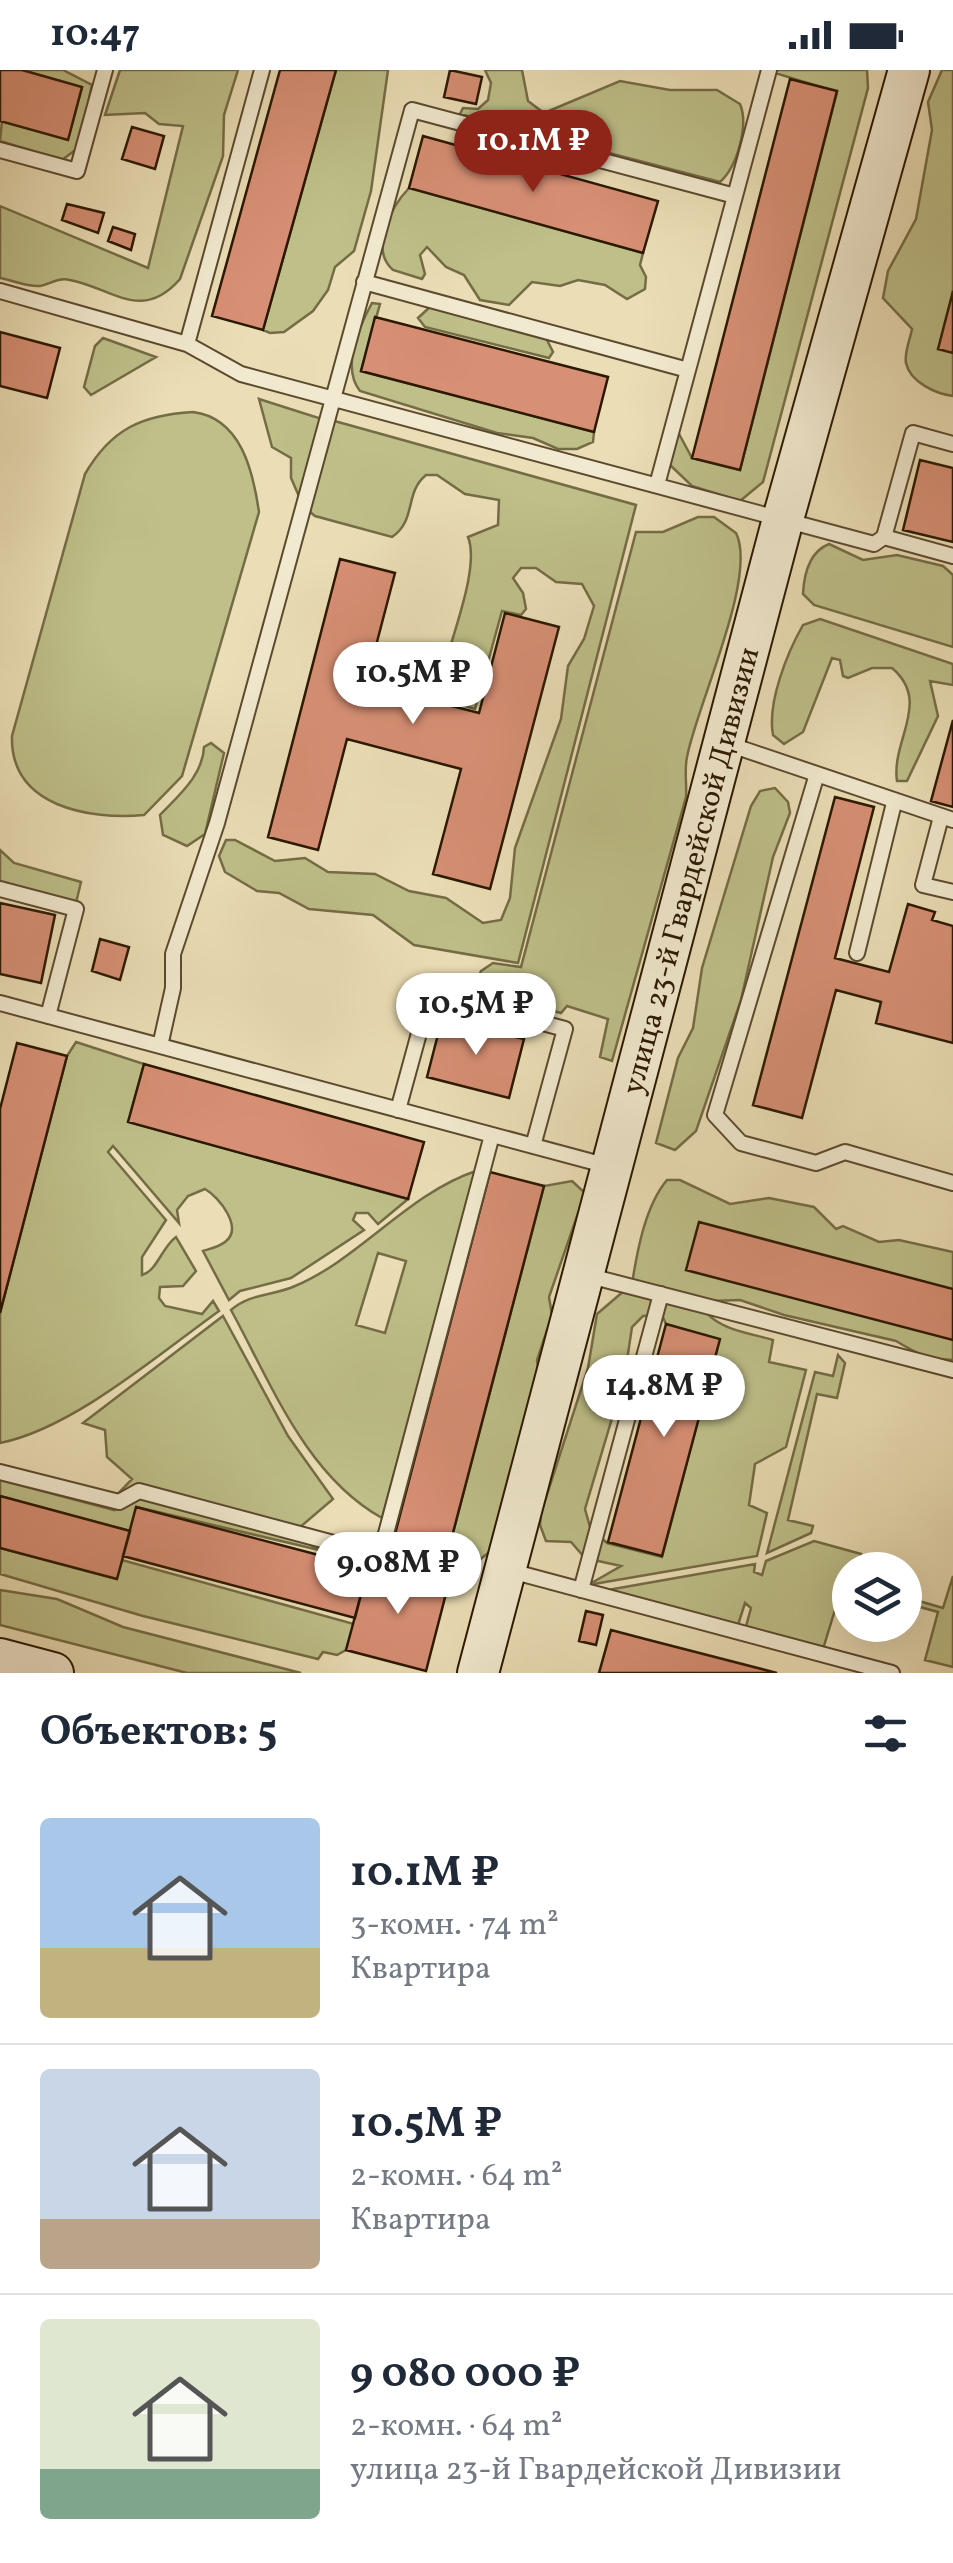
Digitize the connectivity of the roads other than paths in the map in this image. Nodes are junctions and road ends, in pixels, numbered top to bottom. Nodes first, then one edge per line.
1 (105, 70) edge
2 (262, 70) edge
3 (768, 70) edge
4 (909, 70) edge
5 (0, 150) edge
6 (735, 196) junction
7 (364, 282) junction
8 (0, 291) edge
9 (186, 344) junction
10 (688, 370) junction
11 (333, 398) junction
12 (953, 444) edge
13 (657, 485) junction
14 (784, 519) junction
15 (884, 537) junction
16 (953, 556) edge
17 (724, 742) junction
18 (817, 774) junction
19 (894, 803) junction
20 (947, 818) edge
21 (0, 889) edge
22 (953, 892) edge
23 (857, 953) dead end
24 (0, 1003) edge
25 (48, 1016) junction
26 (160, 1046) junction
27 (398, 1110) junction
28 (492, 1135) junction
29 (533, 1146) junction
30 (612, 1167) junction
31 (953, 1183) edge
32 (584, 1274) junction
33 (661, 1294) junction
34 (953, 1370) edge
35 (0, 1472) edge
36 (380, 1556) junction
37 (506, 1570) junction
38 (442, 1572) dead end
39 (581, 1590) junction
40 (0, 1658) edge
41 (53, 1673) edge
42 (478, 1673) edge
43 (892, 1673) edge

1 - 5 lane
2 - 9 lane
3 - 6 lane
4 - 14 street, улица 23-й Гвардейской Дивизии
6 - 7 lane
6 - 10 lane
7 - 10 lane
7 - 11 lane
8 - 9 lane
9 - 11 lane
10 - 13 lane
11 - 13 lane
11 - 26 lane
12 - 15 lane
13 - 14 lane
14 - 15 lane
14 - 17 street, улица 23-й Гвардейской Дивизии
15 - 16 lane
17 - 18 lane
17 - 30 street, улица 23-й Гвардейской Дивизии
18 - 19 lane
18 - 31 lane
19 - 20 lane
19 - 23 lane
20 - 22 lane
21 - 25 lane
24 - 25 lane
25 - 26 lane
26 - 27 lane
27 - 28 lane
27 - 29 lane
28 - 29 lane
28 - 36 lane
29 - 30 lane
30 - 32 street, улица 23-й Гвардейской Дивизии
32 - 33 lane
32 - 37 street, улица 23-й Гвардейской Дивизии
33 - 34 lane
33 - 39 lane
35 - 36 lane
36 - 38 lane
37 - 39 lane
37 - 42 street, улица 23-й Гвардейской Дивизии
39 - 43 lane
40 - 41 street

